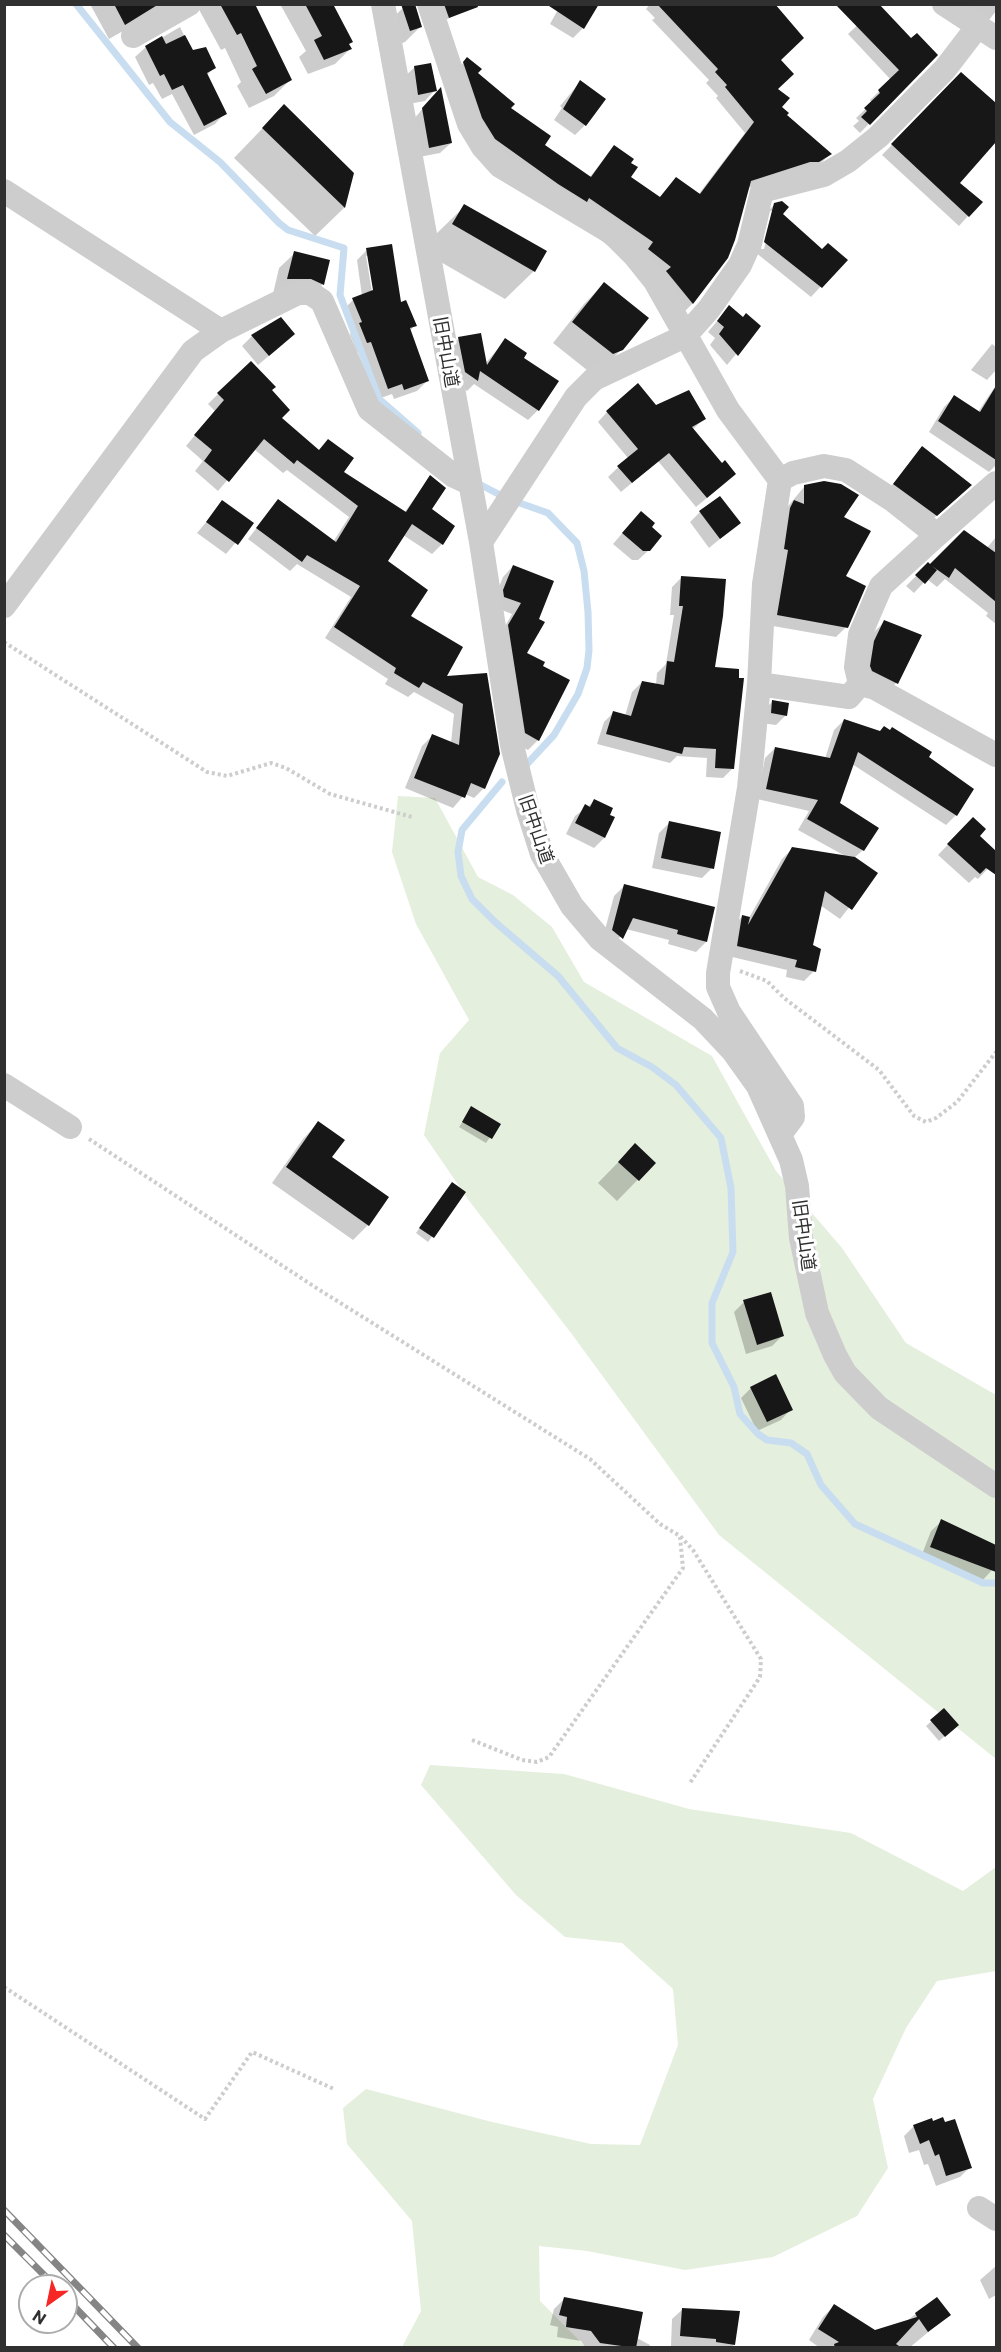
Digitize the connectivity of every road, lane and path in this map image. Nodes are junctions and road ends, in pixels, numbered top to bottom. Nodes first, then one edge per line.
1 (189, 4) edge
2 (383, 4) edge
3 (429, 4) edge
4 (944, 4) edge
5 (987, 32) edge
6 (134, 36) dead end
7 (4, 191) edge
8 (221, 331) junction
9 (685, 336) junction
10 (780, 480) junction
11 (469, 483) junction
12 (996, 483) edge
13 (937, 535) junction
14 (481, 542) junction
15 (4, 606) edge
16 (4, 642) edge
17 (759, 684) junction
18 (860, 684) junction
19 (996, 755) edge
20 (412, 817) dead end
21 (720, 963) junction
22 (996, 1052) edge
23 (4, 1085) edge
24 (70, 1127) joint
25 (781, 1133) junction
26 (996, 1486) edge
27 (680, 1536) junction
28 (472, 1740) dead end
29 (690, 1783) dead end
30 (4, 1987) edge
31 (334, 2089) dead end

1 - 6 street
2 - 11 street, 旧中山道
3 - 9 street
4 - 5 street
5 - 9 street
7 - 8 street
8 - 11 street
8 - 15 street
9 - 10 street
9 - 14 street
10 - 13 street
10 - 17 street
11 - 14 street, 旧中山道
12 - 13 street
13 - 18 street
14 - 25 street, 旧中山道
16 - 20 path
17 - 18 street
17 - 21 street
18 - 19 street
21 - 22 path
21 - 25 street
23 - 24 street
24 - 27 path
25 - 26 street, 旧中山道
27 - 28 path
27 - 29 path
30 - 31 path

